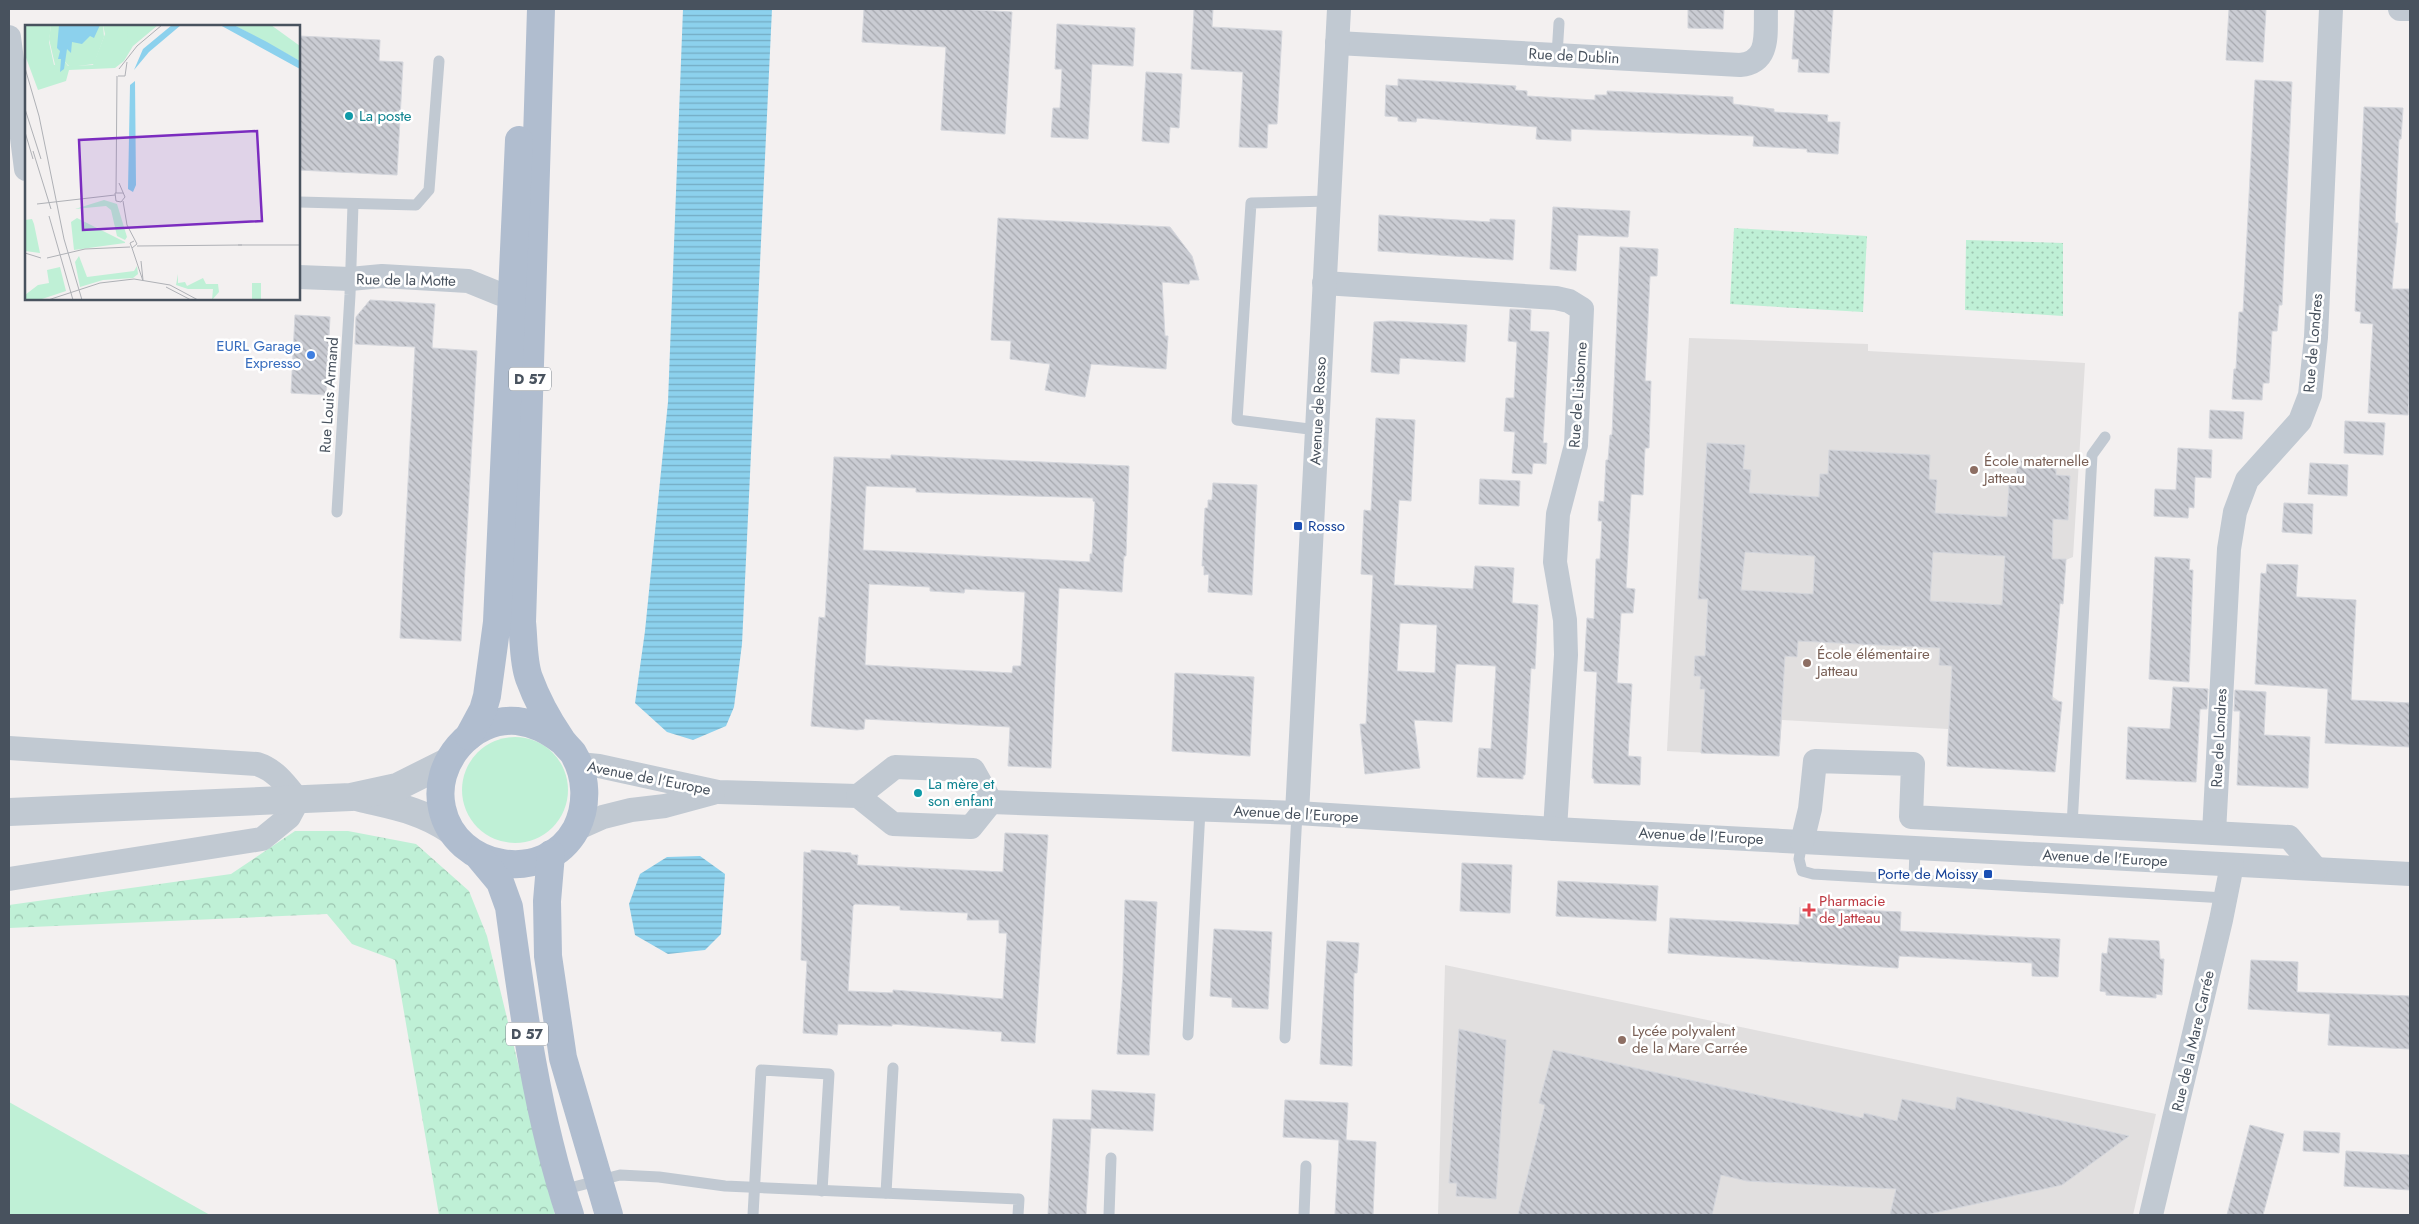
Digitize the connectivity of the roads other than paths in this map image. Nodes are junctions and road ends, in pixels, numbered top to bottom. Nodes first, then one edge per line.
1 (525, 9) edge
2 (541, 9) edge
3 (1339, 9) edge
4 (1766, 9) edge
5 (2331, 9) edge
6 (2400, 9) edge
7 (2410, 9) edge
8 (1559, 23) dead end
9 (9, 37) edge
10 (1337, 43) junction
11 (1557, 55) junction
12 (19, 61) edge
13 (438, 61) dead end
14 (25, 154) edge
15 (1329, 201) junction
16 (300, 202) edge
17 (353, 204) junction
18 (300, 277) edge
19 (350, 279) junction
20 (1324, 282) junction
21 (510, 295) junction
22 (1317, 430) junction
23 (2105, 437) dead end
24 (337, 512) dead end
25 (469, 736) junction
26 (562, 740) junction
27 (9, 748) edge
28 (447, 762) junction
29 (579, 764) junction
30 (718, 792) junction
31 (858, 796) junction
32 (351, 797) junction
33 (298, 800) junction
34 (991, 802) junction
35 (1200, 810) junction
36 (9, 812) edge
37 (1297, 813) junction
38 (2072, 826) junction
39 (576, 829) junction
40 (1556, 829) junction
41 (450, 830) junction
42 (2214, 833) junction
43 (1802, 842) junction
44 (1915, 848) junction
45 (551, 854) junction
46 (480, 858) junction
47 (2232, 865) junction
48 (2316, 869) junction
49 (2410, 874) edge
50 (9, 879) edge
51 (1914, 879) junction
52 (2225, 898) junction
53 (1188, 1035) dead end
54 (1285, 1038) dead end
55 (893, 1068) dead end
56 (1111, 1158) dead end
57 (1306, 1166) dead end
58 (598, 1180) junction
59 (754, 1188) junction
60 (822, 1190) junction
61 (886, 1193) junction
62 (566, 1203) edge
63 (609, 1215) edge
64 (753, 1215) edge
65 (1018, 1215) edge
66 (1109, 1215) edge
67 (1304, 1215) edge
68 (2151, 1215) edge

1 - 21 main road, D 57
2 - 26 main road, D 57
3 - 10 street, Avenue de Rosso
4 - 11 street, Rue de Dublin
5 - 42 street, Rue de Londres
6 - 7 street
8 - 11 lane
9 - 12 street
10 - 11 street, Rue de Dublin
10 - 15 street, Avenue de Rosso
12 - 14 street
13 - 17 lane
15 - 20 street, Avenue de Rosso
15 - 22 lane
16 - 17 lane
17 - 19 lane, Rue Louis Armand
18 - 19 street, Rue de la Motte
19 - 21 street, Rue de la Motte
19 - 24 lane, Rue Louis Armand
20 - 22 street, Avenue de Rosso
20 - 40 street, Rue de Lisbonne
21 - 25 main road, D 57
22 - 37 street, Avenue de Rosso
23 - 38 lane
25 - 26 main road
25 - 28 main road
26 - 29 main road
27 - 33 street
28 - 32 street
28 - 41 main road
29 - 30 street, Avenue de l'Europe
29 - 39 main road
30 - 31 street, Avenue de l'Europe
30 - 39 street, Avenue de l'Europe
31 - 34 street
31 - 34 street
32 - 33 street
32 - 41 street
33 - 36 street
33 - 50 street
34 - 35 street, Avenue de l'Europe
35 - 37 street, Avenue de l'Europe
35 - 53 lane
37 - 40 street, Avenue de l'Europe
37 - 54 lane
38 - 42 street
38 - 43 street
39 - 45 main road
40 - 43 street, Avenue de l'Europe
41 - 46 main road
42 - 48 street
43 - 44 street, Avenue de l'Europe
43 - 51 lane
44 - 47 street, Avenue de l'Europe
44 - 51 lane
45 - 46 main road
45 - 58 main road, D 57
46 - 62 main road, D 57
47 - 48 street, Avenue de l'Europe
47 - 52 street, Rue de la Mare Carrée
48 - 49 street, Avenue de l'Europe
51 - 52 lane
52 - 68 street, Rue de la Mare Carrée
55 - 61 lane
56 - 66 lane
57 - 67 lane
58 - 59 lane
58 - 62 lane
58 - 63 main road, D 57
59 - 60 lane
59 - 60 lane
59 - 64 lane
60 - 61 lane
61 - 65 lane

